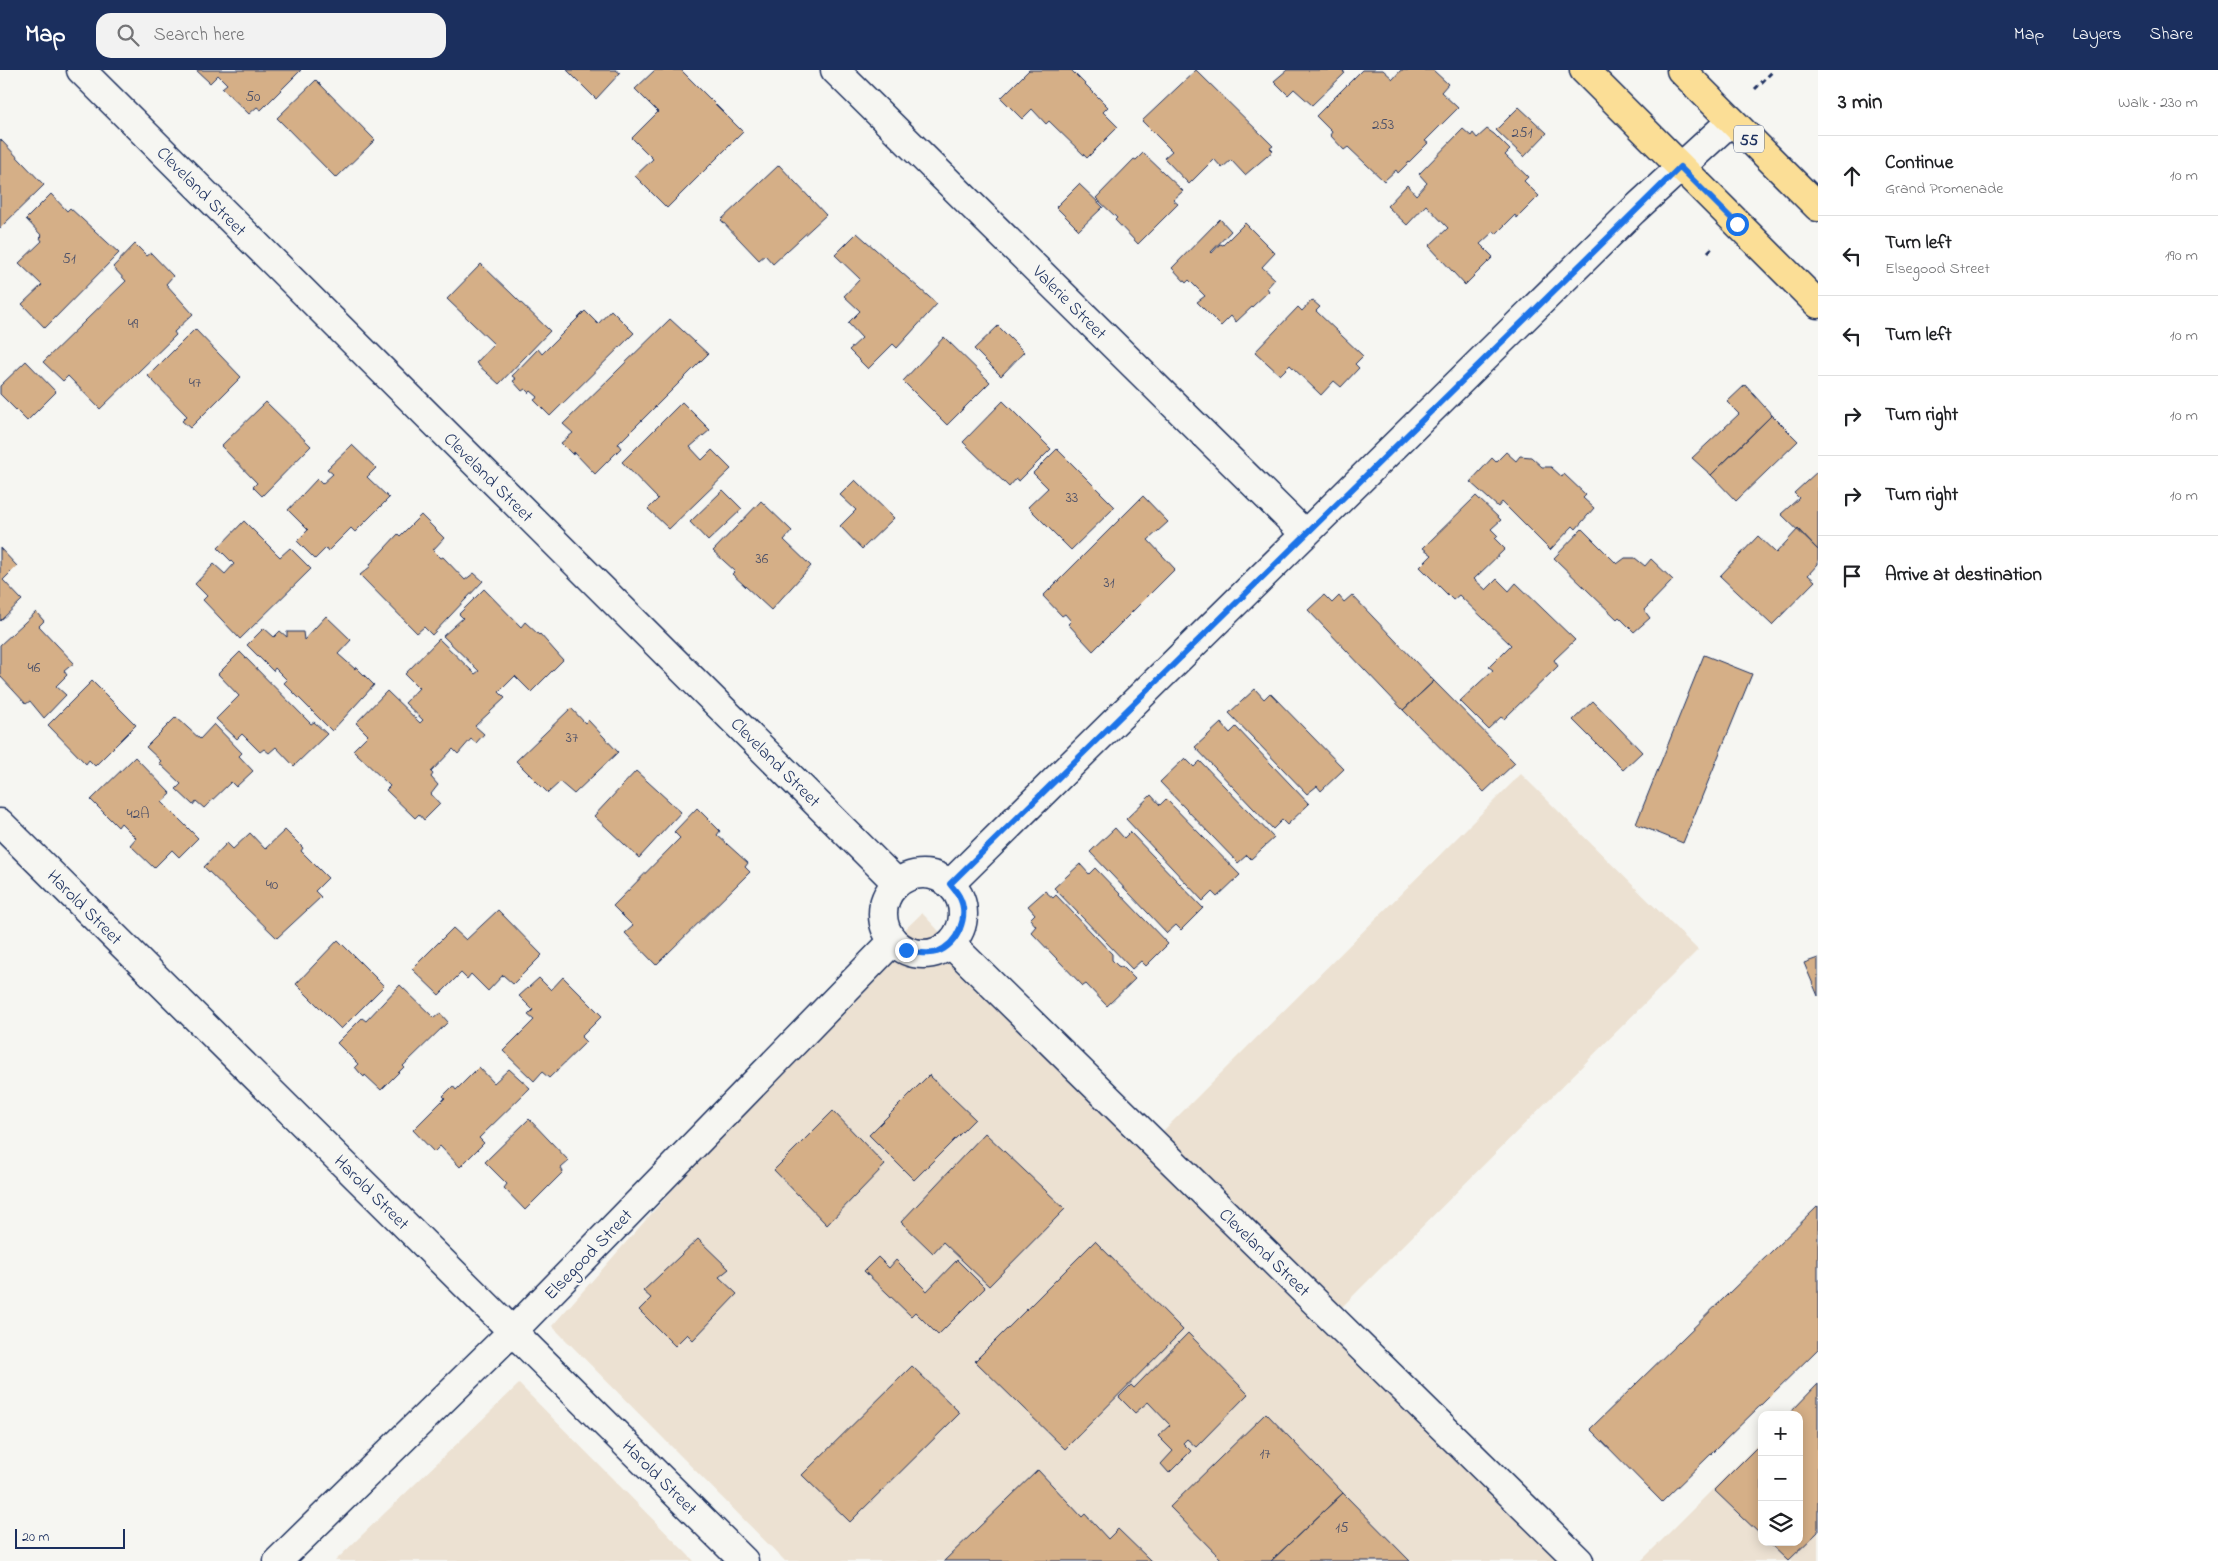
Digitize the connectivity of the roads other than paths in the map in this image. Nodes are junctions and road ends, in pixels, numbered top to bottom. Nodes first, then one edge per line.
1 (81, 70) edge
2 (835, 70) edge
3 (1584, 70) edge
4 (1681, 70) edge
5 (1731, 121) junction
6 (1680, 167) junction
7 (1818, 207) edge
8 (1818, 304) edge
9 (1305, 534) junction
10 (0, 823) edge
11 (897, 883) junction
12 (950, 884) junction
13 (893, 941) junction
14 (951, 944) junction
15 (513, 1330) junction
16 (278, 1561) edge
17 (744, 1561) edge
18 (1579, 1561) edge

1 - 11 street, Cleveland Street
2 - 9 street, Valerie Street
3 - 6 main road
4 - 5 main road, 55
5 - 6 street
5 - 7 main road, 55
6 - 8 main road
6 - 9 street
9 - 12 street
10 - 15 street, Harold Street
11 - 12 street
11 - 13 street
12 - 14 street
13 - 14 street
13 - 15 street, Elsegood Street
14 - 18 street, Cleveland Street
15 - 16 street, Elsegood Street
15 - 17 street, Harold Street

